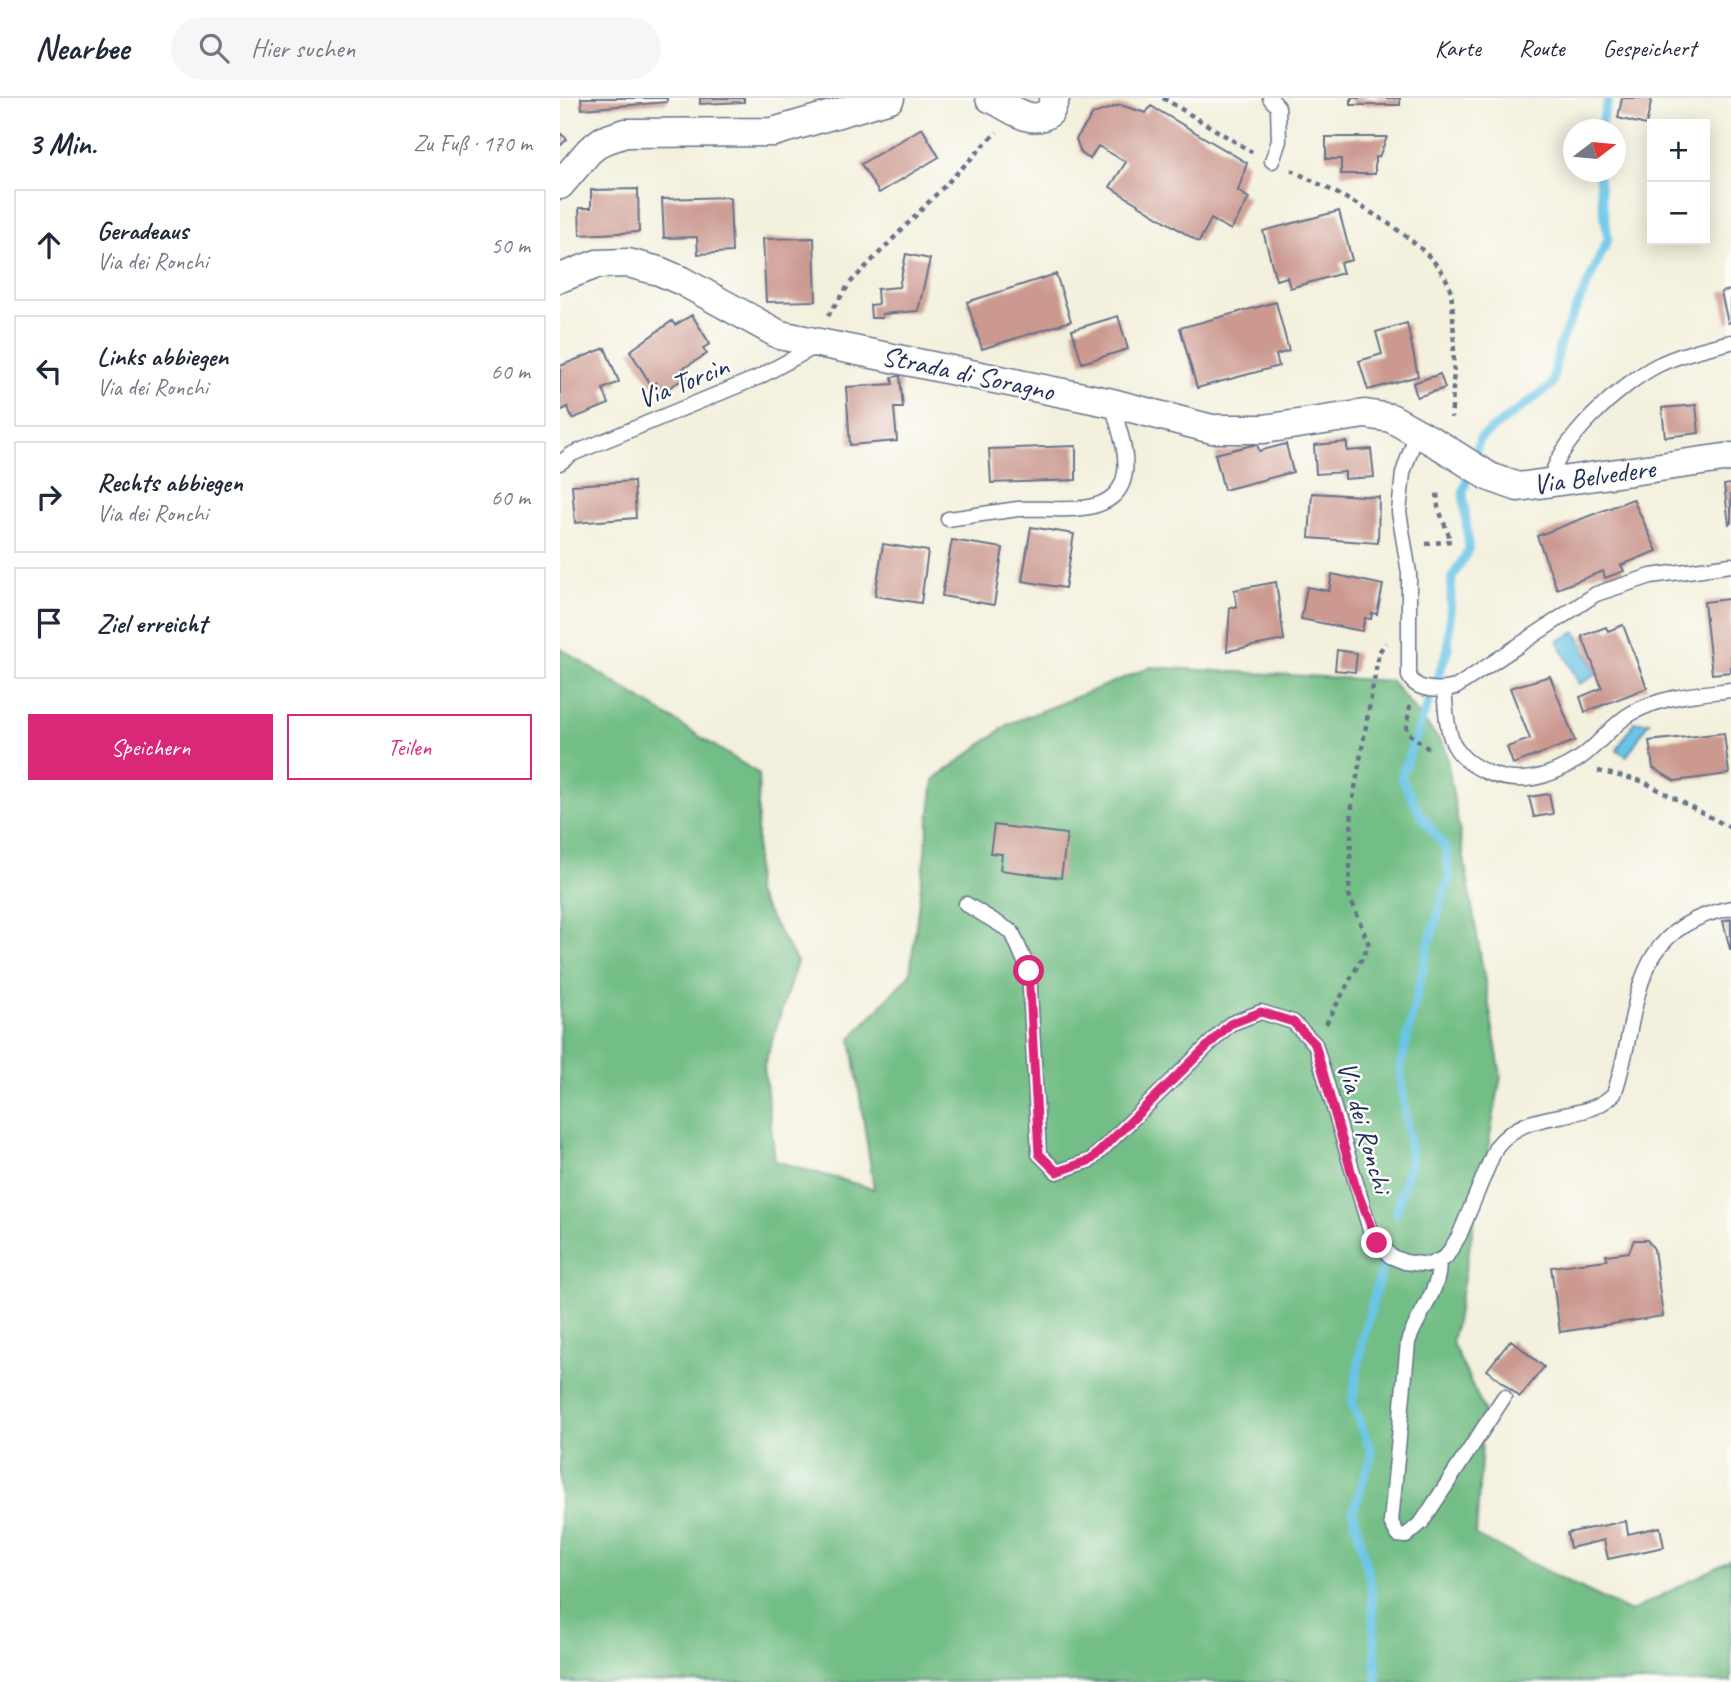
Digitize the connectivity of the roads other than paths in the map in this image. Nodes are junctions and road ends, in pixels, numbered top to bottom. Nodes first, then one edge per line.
1 (890, 98) edge
2 (990, 98) edge
3 (1055, 98) edge
4 (1270, 98) edge
5 (1272, 161) road end
6 (560, 186) edge
7 (560, 278) edge
8 (822, 335) junction
9 (1731, 342) edge
10 (1112, 403) junction
11 (1391, 418) joint
12 (1417, 432) junction
13 (1731, 457) edge
14 (560, 463) edge
15 (1550, 483) junction
16 (948, 519) dead end
17 (1731, 565) edge
18 (1444, 690) junction
19 (1731, 690) edge
20 (966, 904) dead end
21 (1731, 908) edge
22 (1438, 1263) junction
23 (1504, 1397) dead end

1 - 6 street
2 - 3 street
4 - 5 lane
7 - 8 street, Strada di Soragno
8 - 10 street, Strada di Soragno
8 - 14 lane, Via Torcìn
9 - 15 lane
10 - 11 street, Strada di Soragno
10 - 16 lane
11 - 12 street, Via Belvedere
12 - 15 street, Via Belvedere, bridge
12 - 18 lane
13 - 15 street, Via Belvedere
17 - 18 lane
18 - 19 lane
20 - 22 lane, Via dei Ronchi
21 - 22 lane
22 - 23 lane

